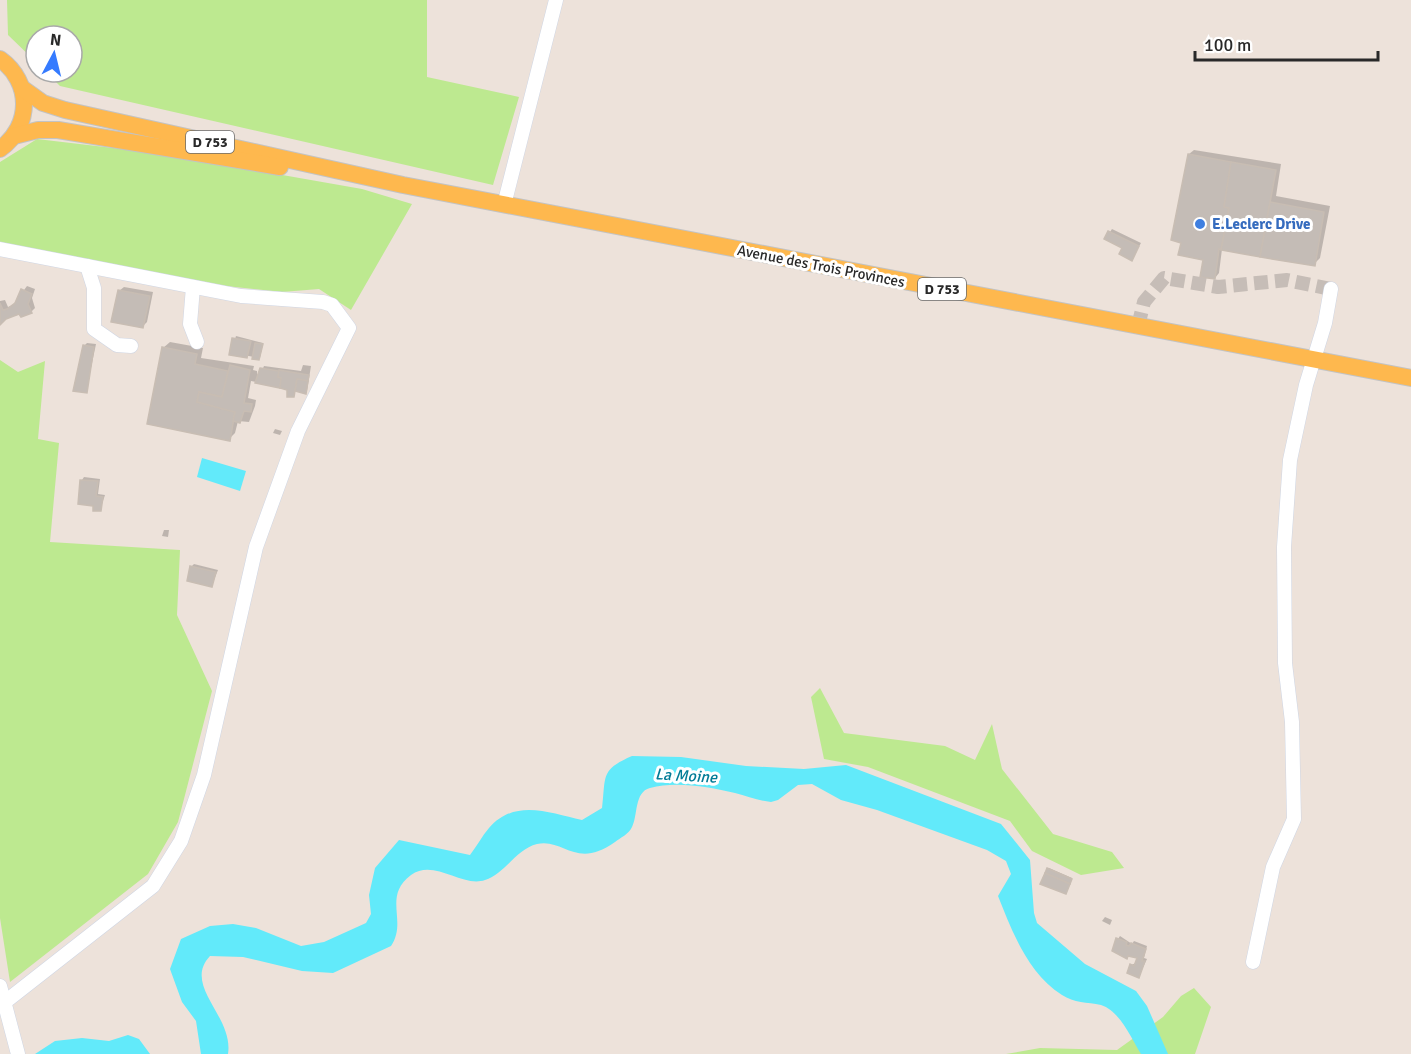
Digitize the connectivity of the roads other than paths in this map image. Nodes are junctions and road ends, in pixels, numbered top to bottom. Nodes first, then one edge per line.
1 (556, 0) edge
2 (0, 59) edge
3 (22, 88) junction
4 (14, 136) junction
5 (0, 149) edge
6 (403, 185) junction
7 (504, 205) junction
8 (0, 249) edge
9 (87, 266) junction
10 (193, 287) junction
11 (1331, 289) dead end
12 (197, 342) dead end
13 (131, 346) dead end
14 (1316, 359) junction
15 (1411, 379) edge
16 (1253, 962) dead end
17 (0, 986) edge
18 (5, 1002) junction
19 (15, 1052) edge

1 - 7 street
2 - 3 main road
3 - 4 main road
3 - 6 main road, Avenue des Trois Provinces / D 753
4 - 5 main road
4 - 6 main road, Avenue des Trois Provinces / D 753
6 - 7 main road, Avenue des Trois Provinces / D 753
7 - 14 main road, Avenue des Trois Provinces / D 753
8 - 9 street
9 - 10 street
9 - 13 street
10 - 12 street
10 - 18 street
11 - 14 street
14 - 15 main road, Avenue des Trois Provinces / D 753
14 - 16 street
17 - 18 street
18 - 19 street

